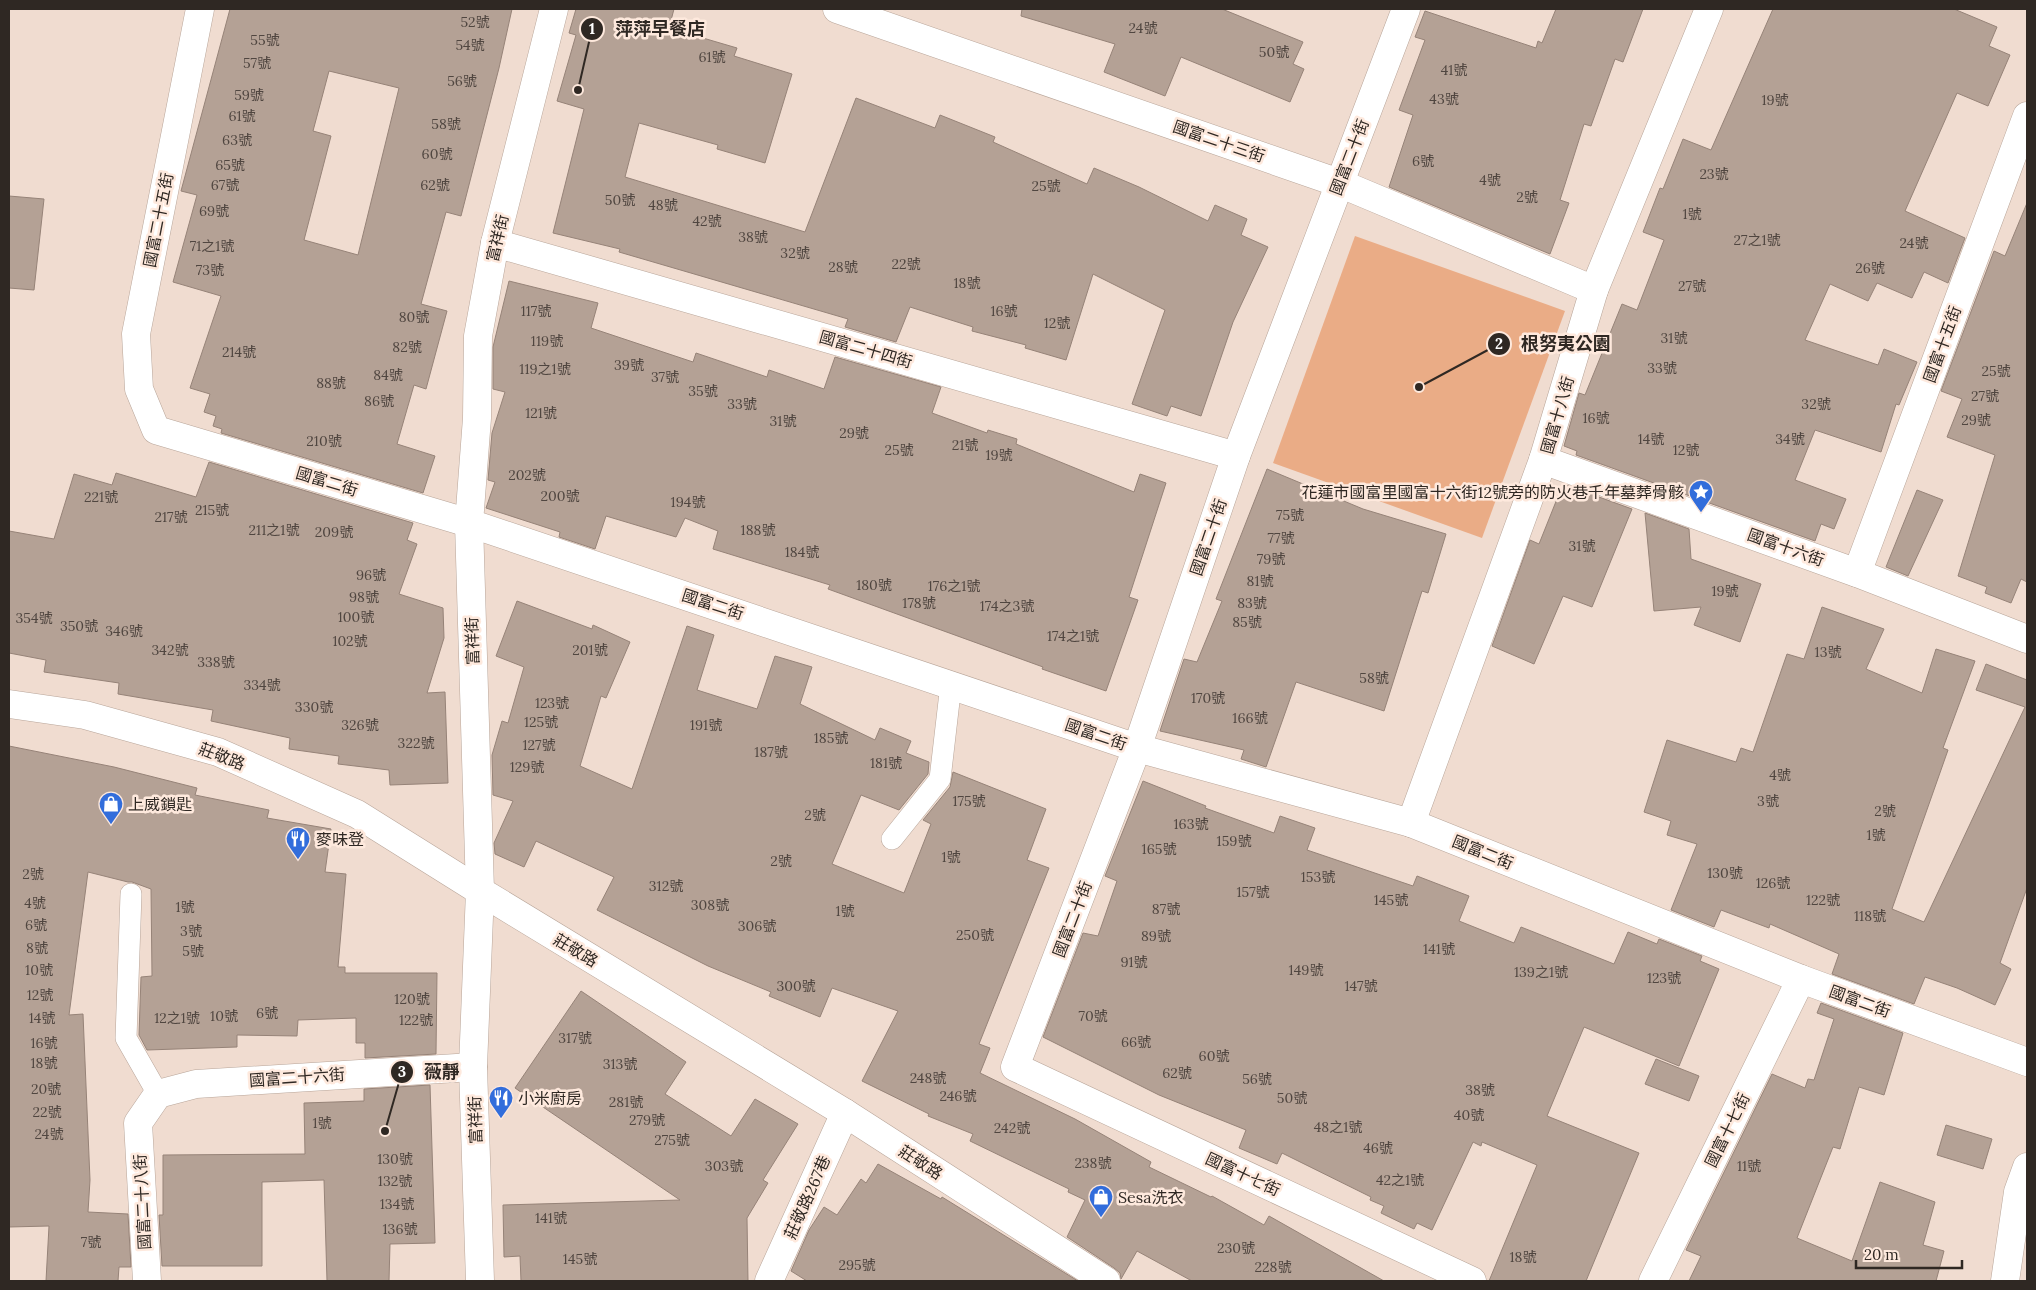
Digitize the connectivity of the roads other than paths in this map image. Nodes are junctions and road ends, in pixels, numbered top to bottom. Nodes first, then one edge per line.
1 (200, 9) edge
2 (554, 9) edge
3 (837, 9) edge
4 (1406, 9) edge
5 (1709, 9) edge
6 (2027, 116) edge
7 (1339, 183) junction
8 (495, 243) junction
9 (1594, 290) junction
10 (156, 430) joint
11 (1236, 456) junction
12 (1544, 460) junction
13 (469, 523) junction
14 (1857, 573) junction
15 (2027, 639) edge
16 (951, 684) junction
17 (9, 704) edge
18 (1136, 748) junction
19 (1411, 823) junction
20 (892, 839) dead end
21 (480, 891) junction
22 (131, 894) dead end
23 (1801, 979) junction
24 (2027, 1062) edge
25 (473, 1067) junction
26 (1015, 1068) joint
27 (158, 1094) junction
28 (845, 1113) junction
29 (2027, 1167) edge
30 (147, 1281) edge
31 (480, 1281) edge
32 (769, 1281) edge
33 (1106, 1281) edge
34 (1472, 1281) edge
35 (1653, 1281) edge
36 (2005, 1281) edge

1 - 10 street, 國富二十五街
2 - 8 street, 富祥街
3 - 7 street, 國富二十三街
4 - 7 street, 國富二十街
5 - 9 street, 國富十八街
6 - 14 street, 國富十五街
7 - 9 street, 國富二十三街
7 - 11 street, 國富二十街
8 - 11 street, 國富二十四街
8 - 13 street, 富祥街
9 - 12 street, 國富十八街
10 - 13 street, 國富二街
11 - 18 street, 國富二十街
12 - 14 street, 國富十六街
12 - 19 street, 國富十八街
13 - 16 street, 國富二街
13 - 21 street, 富祥街
14 - 15 street, 國富十六街
16 - 18 street, 國富二街
16 - 20 lane
17 - 21 street, 莊敬路
18 - 19 street, 國富二街
18 - 26 street, 國富二十街
19 - 23 street, 國富二街
21 - 25 street, 富祥街
21 - 28 street, 莊敬路
22 - 27 lane
23 - 24 street, 國富二街
23 - 35 street, 國富十七街
25 - 27 street, 國富二十六街
25 - 31 street, 富祥街
26 - 34 street, 國富十七街
27 - 30 street, 國富二十八街
28 - 32 street, 莊敬路267巷
28 - 33 street, 莊敬路
29 - 36 street

